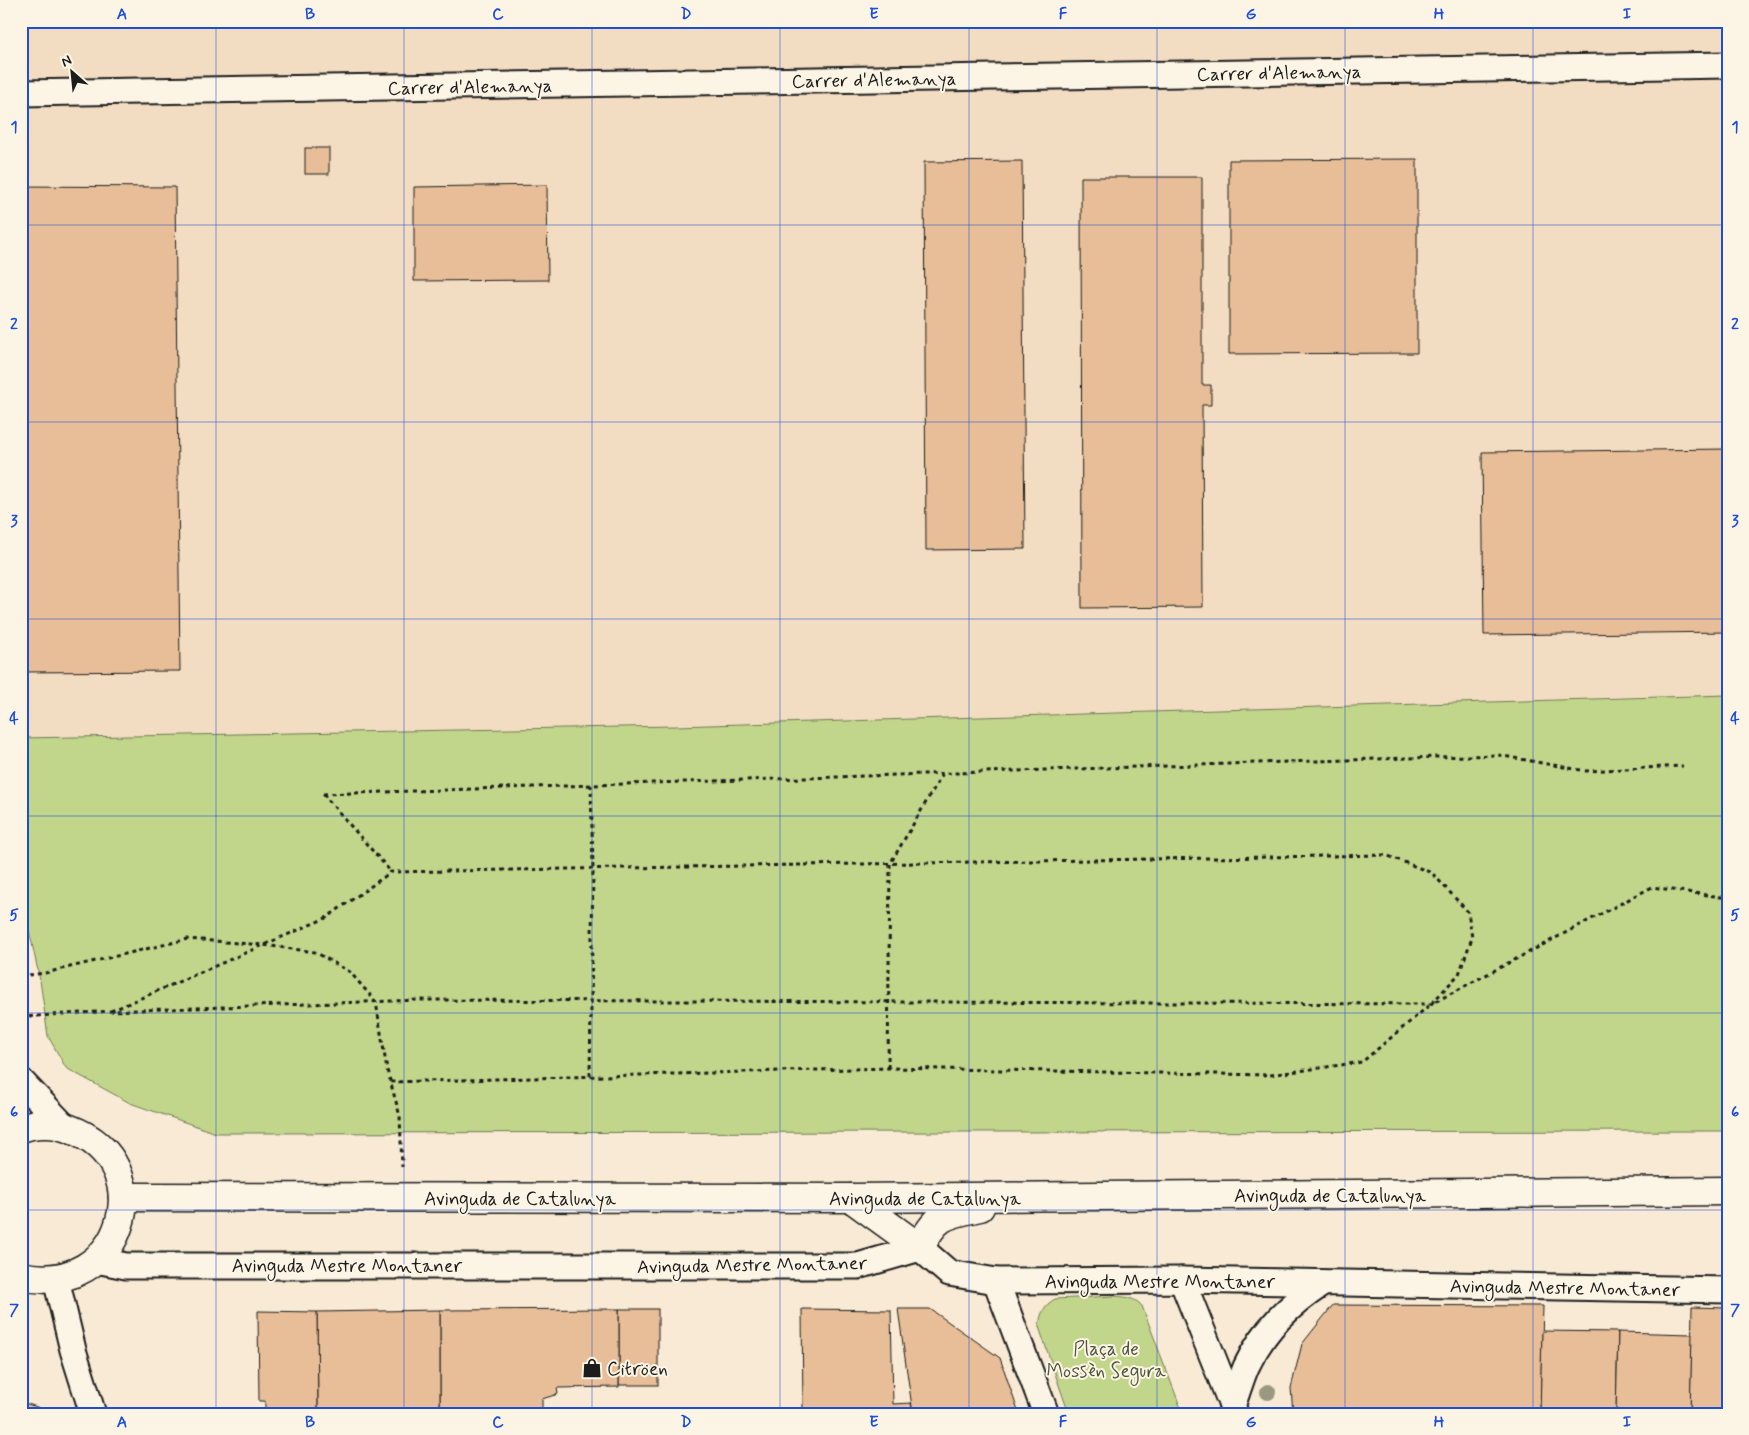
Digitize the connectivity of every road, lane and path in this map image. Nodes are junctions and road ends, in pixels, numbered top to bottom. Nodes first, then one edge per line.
1 (1728, 65) edge
2 (21, 93) edge
3 (1683, 766) dead end
4 (943, 773) junction
5 (591, 785) junction
6 (890, 864) junction
7 (593, 869) junction
8 (391, 872) junction
9 (1728, 898) edge
10 (263, 945) junction
11 (21, 976) edge
12 (592, 1001) junction
13 (376, 1002) junction
14 (888, 1002) junction
15 (1431, 1004) junction
16 (111, 1011) junction
17 (21, 1017) edge
18 (888, 1068) junction
19 (590, 1076) junction
20 (21, 1081) edge
21 (390, 1082) junction
22 (64, 1126) junction
23 (21, 1128) edge
24 (1728, 1192) edge
25 (123, 1197) junction
26 (1020, 1197) junction
27 (404, 1198) junction
28 (850, 1198) junction
29 (920, 1248) junction
30 (96, 1260) junction
31 (21, 1276) edge
32 (56, 1279) junction
33 (1182, 1280) junction
34 (996, 1281) junction
35 (1323, 1283) junction
36 (1728, 1290) edge
37 (1234, 1410) edge
38 (93, 1414) edge
39 (1046, 1414) edge

1 - 2 street, Carrer d'Alemanya
3 - 4 path
4 - 5 path
4 - 6 path
5 - 7 path
5 - 8 path
6 - 7 path
6 - 14 path
6 - 15 path
7 - 8 path
7 - 12 path
8 - 10 path
9 - 15 path
10 - 11 path
10 - 13 path
10 - 16 path
12 - 13 path
12 - 14 path
12 - 19 path
13 - 16 path
13 - 21 path
14 - 15 path
14 - 18 path
15 - 18 path
16 - 17 path
18 - 19 path
19 - 21 path
20 - 22 street
21 - 27 path
22 - 23 street
22 - 25 street
24 - 26 street, Avinguda de Catalunya
25 - 27 street, Avinguda de Catalunya
25 - 30 street
26 - 28 street, Avinguda de Catalunya
26 - 29 street
27 - 28 street, Avinguda de Catalunya
28 - 29 street
29 - 30 street, Avinguda Mestre Montaner
29 - 34 street, Avinguda Mestre Montaner
30 - 32 street
31 - 32 street
32 - 38 street
33 - 34 street, Avinguda Mestre Montaner
33 - 35 street, Avinguda Mestre Montaner
33 - 37 street
34 - 39 street
35 - 36 street, Avinguda Mestre Montaner
35 - 37 street

